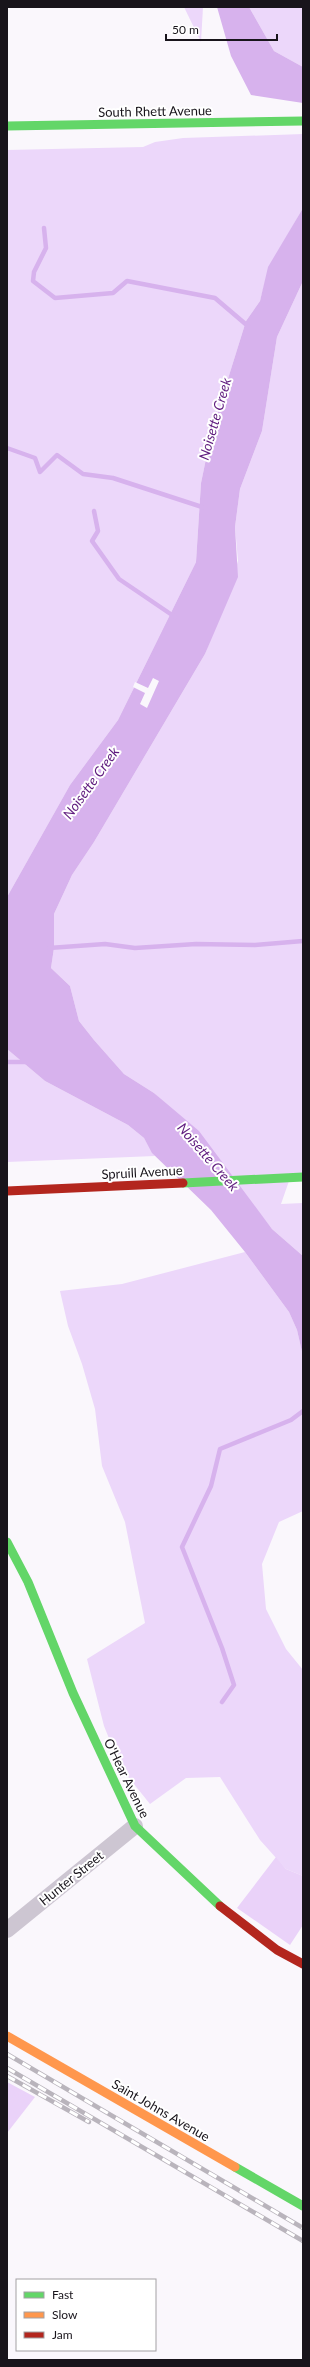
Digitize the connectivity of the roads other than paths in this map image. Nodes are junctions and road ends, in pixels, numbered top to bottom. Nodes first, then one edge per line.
1 (303, 121) edge
2 (7, 126) edge
3 (300, 1177) edge
4 (7, 1191) edge
5 (7, 1542) edge
6 (135, 1826) junction
7 (7, 1930) edge
8 (303, 1964) edge
9 (7, 2036) edge
10 (303, 2206) edge

1 - 2 street, South Rhett Avenue
3 - 4 street, Spruill Avenue
5 - 6 street, O'Hear Avenue
6 - 7 street, Hunter Street
6 - 8 street, O'Hear Avenue
9 - 10 street, Saint Johns Avenue

